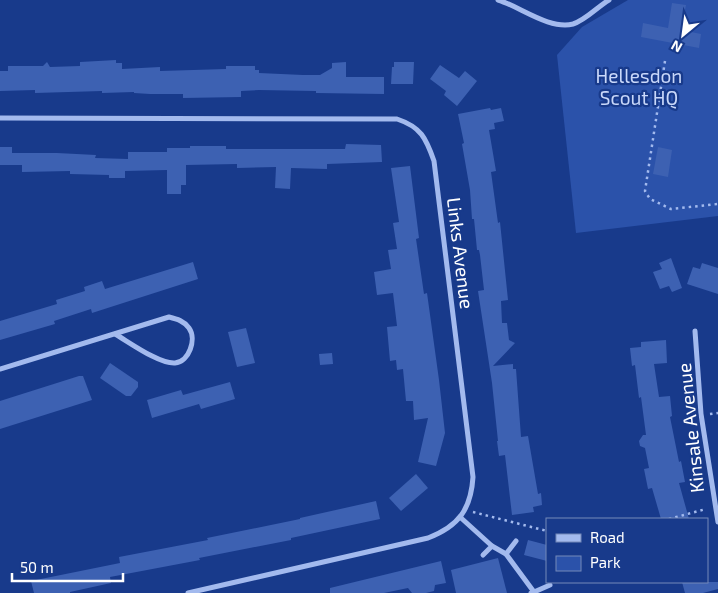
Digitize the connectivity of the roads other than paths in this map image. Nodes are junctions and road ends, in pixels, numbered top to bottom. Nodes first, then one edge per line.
1 (498, 0) edge
2 (609, 0) edge
3 (0, 118) edge
4 (695, 330) dead end
5 (115, 334) junction
6 (0, 369) edge
7 (460, 517) junction
8 (718, 522) edge
9 (516, 541) dead end
10 (492, 546) junction
11 (506, 554) junction
12 (483, 555) dead end
13 (550, 585) dead end
14 (196, 592) edge
15 (533, 592) edge
16 (188, 593) edge

1 - 2 street
3 - 7 street, Links Avenue
4 - 8 street, Kinsale Avenue
5 - 5 street
5 - 6 street
7 - 10 street
7 - 14 street, Links Avenue
9 - 11 street
10 - 11 street
10 - 12 street
11 - 15 street
13 - 15 street
14 - 16 street, Links Avenue

